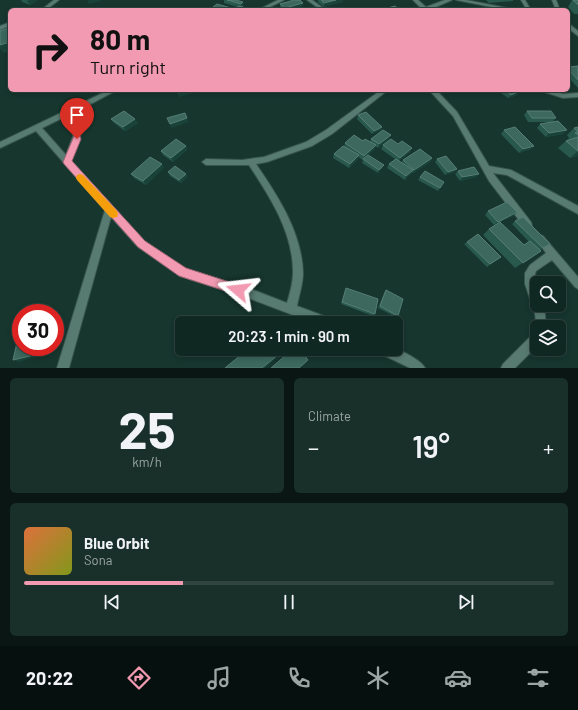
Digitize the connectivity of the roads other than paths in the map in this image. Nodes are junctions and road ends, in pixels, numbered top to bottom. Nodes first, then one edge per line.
1 (57, 0) edge
2 (282, 0) edge
3 (309, 0) edge
4 (415, 0) edge
5 (450, 0) edge
6 (458, 0) edge
7 (45, 8) edge
8 (264, 8) edge
9 (321, 8) edge
10 (425, 8) edge
11 (429, 8) edge
12 (504, 8) edge
13 (570, 26) edge
14 (578, 34) edge
15 (110, 92) edge
16 (382, 92) edge
17 (434, 92) edge
18 (550, 92) edge
19 (578, 96) edge
20 (82, 106) junction
21 (38, 128) junction
22 (0, 145) edge
23 (67, 162) junction
24 (206, 162) dead end
25 (251, 162) junction
26 (486, 169) junction
27 (109, 210) junction
28 (578, 210) edge
29 (552, 254) junction
30 (578, 284) edge
31 (291, 309) junction
32 (310, 316) edge
33 (540, 320) edge
34 (530, 345) edge
35 (398, 356) edge
36 (63, 368) edge
37 (419, 368) edge
38 (507, 368) edge

1 - 7 street
2 - 8 street
3 - 9 street
4 - 10 street
5 - 11 street
6 - 12 street
13 - 14 street
15 - 20 street
16 - 25 street
17 - 26 street
18 - 19 street
20 - 21 street
20 - 23 street
21 - 22 street
21 - 23 street
23 - 27 street
24 - 25 street
25 - 31 street
26 - 28 street
26 - 29 street
27 - 31 street
27 - 36 street
29 - 30 street
29 - 33 street
31 - 32 street
34 - 38 street
35 - 37 street

